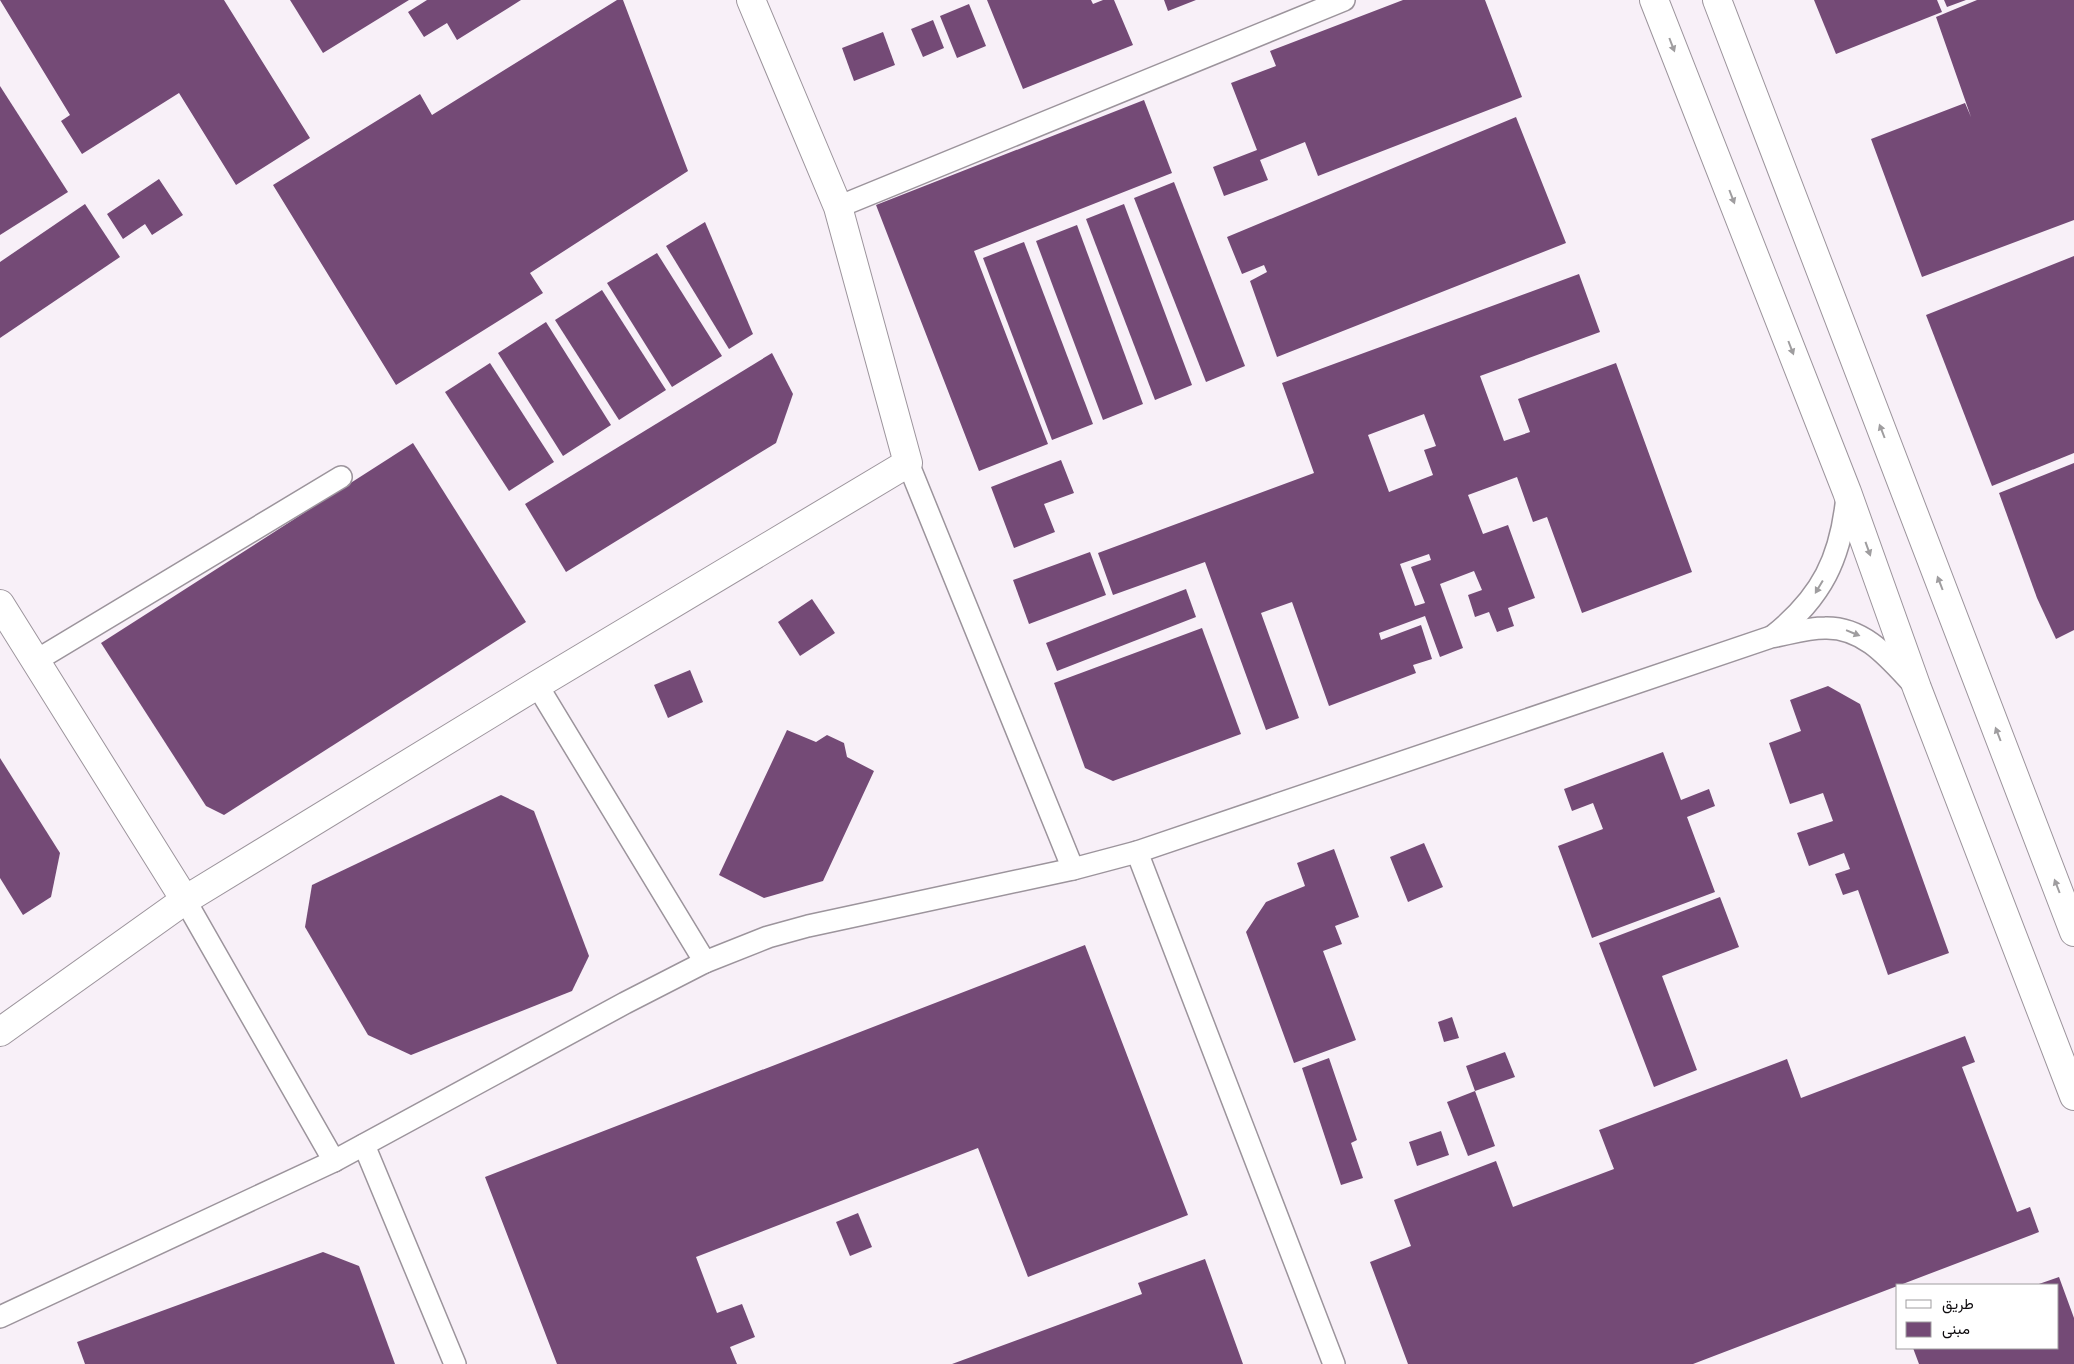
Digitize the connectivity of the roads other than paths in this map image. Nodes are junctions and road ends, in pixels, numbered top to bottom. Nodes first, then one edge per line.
1 (751, 0) edge
2 (1344, 0) edge
3 (1654, 0) edge
4 (1717, 0) edge
5 (838, 207) junction
6 (908, 463) junction
7 (341, 477) dead end
8 (1847, 492) junction
9 (0, 604) edge
10 (1770, 637) junction
11 (36, 660) junction
12 (537, 685) junction
13 (1917, 688) junction
14 (1137, 852) junction
15 (1072, 869) junction
16 (185, 900) junction
17 (2074, 932) edge
18 (705, 962) junction
19 (0, 1032) edge
20 (2074, 1096) edge
21 (364, 1145) junction
22 (334, 1161) junction
23 (0, 1317) edge
24 (455, 1364) edge
25 (1334, 1364) edge

1 - 5 main road
2 - 5 lane
3 -> 8 main road
17 -> 4 main road
5 - 6 main road
6 - 12 main road
6 - 15 lane
7 - 11 lane
8 -> 10 lane
8 -> 13 main road
9 - 11 main road
10 -> 13 lane
10 - 14 lane
11 - 16 main road
12 - 16 main road
12 - 18 lane
13 - 20 main road
14 - 15 lane
14 - 25 lane
15 - 18 lane
16 - 19 main road
16 - 22 lane
18 - 21 lane
21 - 22 lane
21 - 24 lane
22 - 23 lane

